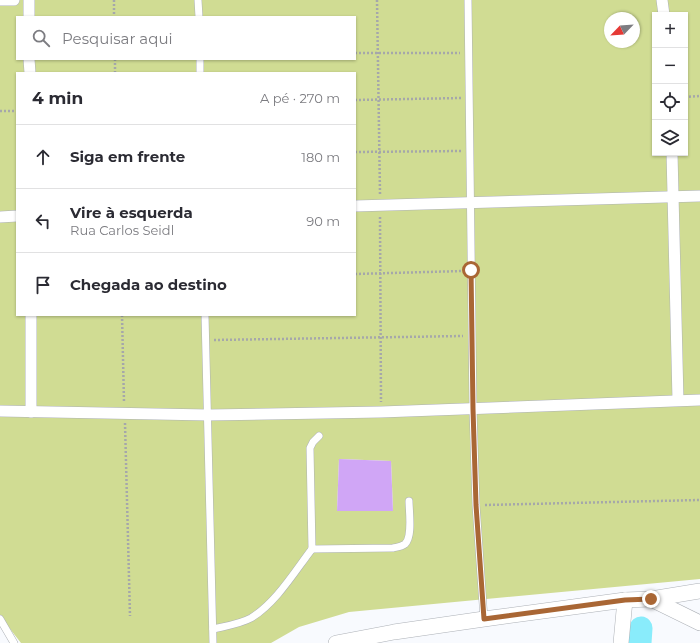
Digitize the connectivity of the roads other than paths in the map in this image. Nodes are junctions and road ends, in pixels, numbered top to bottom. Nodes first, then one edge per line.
1 (0, 0) edge
2 (14, 0) edge
3 (29, 0) edge
4 (198, 0) edge
5 (468, 0) edge
6 (662, 0) edge
7 (664, 12) edge
8 (29, 16) edge
9 (199, 16) edge
10 (29, 60) edge
11 (200, 60) edge
12 (30, 72) edge
13 (200, 72) edge
14 (672, 156) edge
15 (673, 196) junction
16 (700, 196) edge
17 (470, 202) junction
18 (356, 206) edge
19 (16, 216) edge
20 (0, 217) edge
21 (31, 316) edge
22 (205, 316) edge
23 (678, 400) junction
24 (700, 400) edge
25 (473, 409) junction
26 (0, 411) edge
27 (31, 412) junction
28 (208, 415) junction
29 (319, 436) dead end
30 (409, 501) dead end
31 (312, 549) junction
32 (700, 591) edge
33 (651, 599) junction
34 (625, 600) junction
35 (0, 619) edge
36 (484, 619) junction
37 (700, 623) edge
38 (213, 629) junction
39 (14, 643) edge
40 (213, 643) edge
41 (336, 643) edge
42 (621, 643) edge

1 - 2 street
3 - 8 street
4 - 9 lane
5 - 17 lane
6 - 7 street
10 - 12 street
11 - 13 lane
14 - 15 street
15 - 16 street
15 - 17 street
15 - 23 street
17 - 18 street
17 - 25 lane
19 - 20 street
21 - 27 street
22 - 28 lane
23 - 24 street
23 - 25 street
25 - 28 street
25 - 36 lane
26 - 27 street
27 - 28 street
28 - 38 lane
29 - 31 lane
30 - 31 lane
31 - 38 lane
32 - 33 street
33 - 34 street
33 - 37 street
34 - 36 street
34 - 42 street
35 - 39 lane
36 - 41 street
38 - 40 lane

